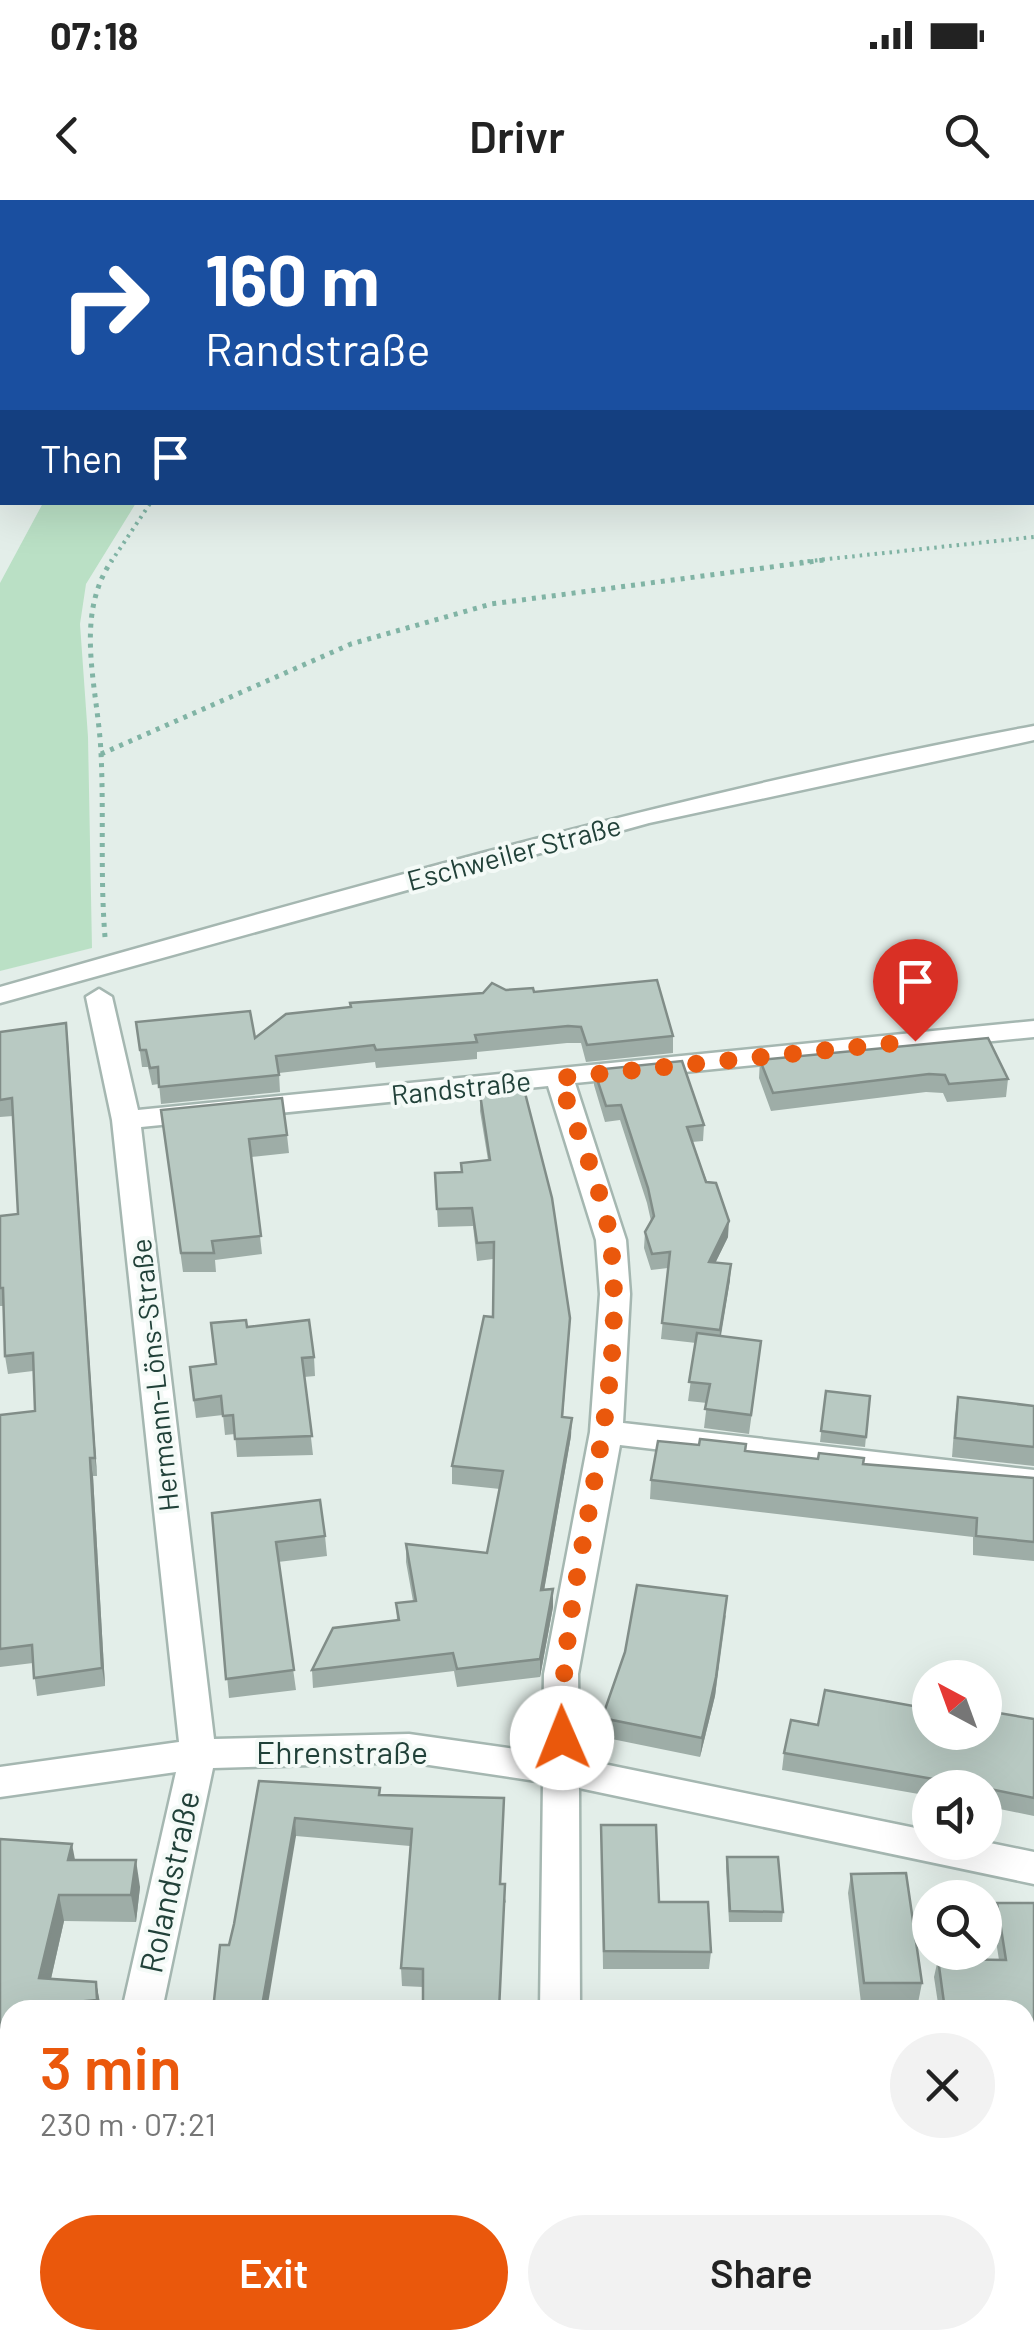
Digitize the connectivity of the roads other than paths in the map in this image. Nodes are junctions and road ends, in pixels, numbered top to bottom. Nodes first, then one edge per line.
1 (1034, 732) edge
2 (0, 995) edge
3 (99, 998) dead end
4 (1034, 1029) edge
5 (559, 1078) junction
6 (126, 1120) junction
7 (606, 1432) junction
8 (1034, 1482) edge
9 (198, 1754) junction
10 (562, 1770) junction
11 (0, 1782) edge
12 (1034, 1868) edge
13 (144, 2000) edge
14 (560, 2000) edge

1 - 2 street, Eschweiler Straße
3 - 6 street, Hermann-Löns-Straße
4 - 5 street, Randstraße
5 - 6 street, Randstraße
5 - 7 street
6 - 9 street, Hermann-Löns-Straße
7 - 8 street
7 - 10 street
9 - 10 street, Ehrenstraße
9 - 11 street, Ehrenstraße
9 - 13 street, Rolandstraße
10 - 12 street, Ehrenstraße
10 - 14 street

